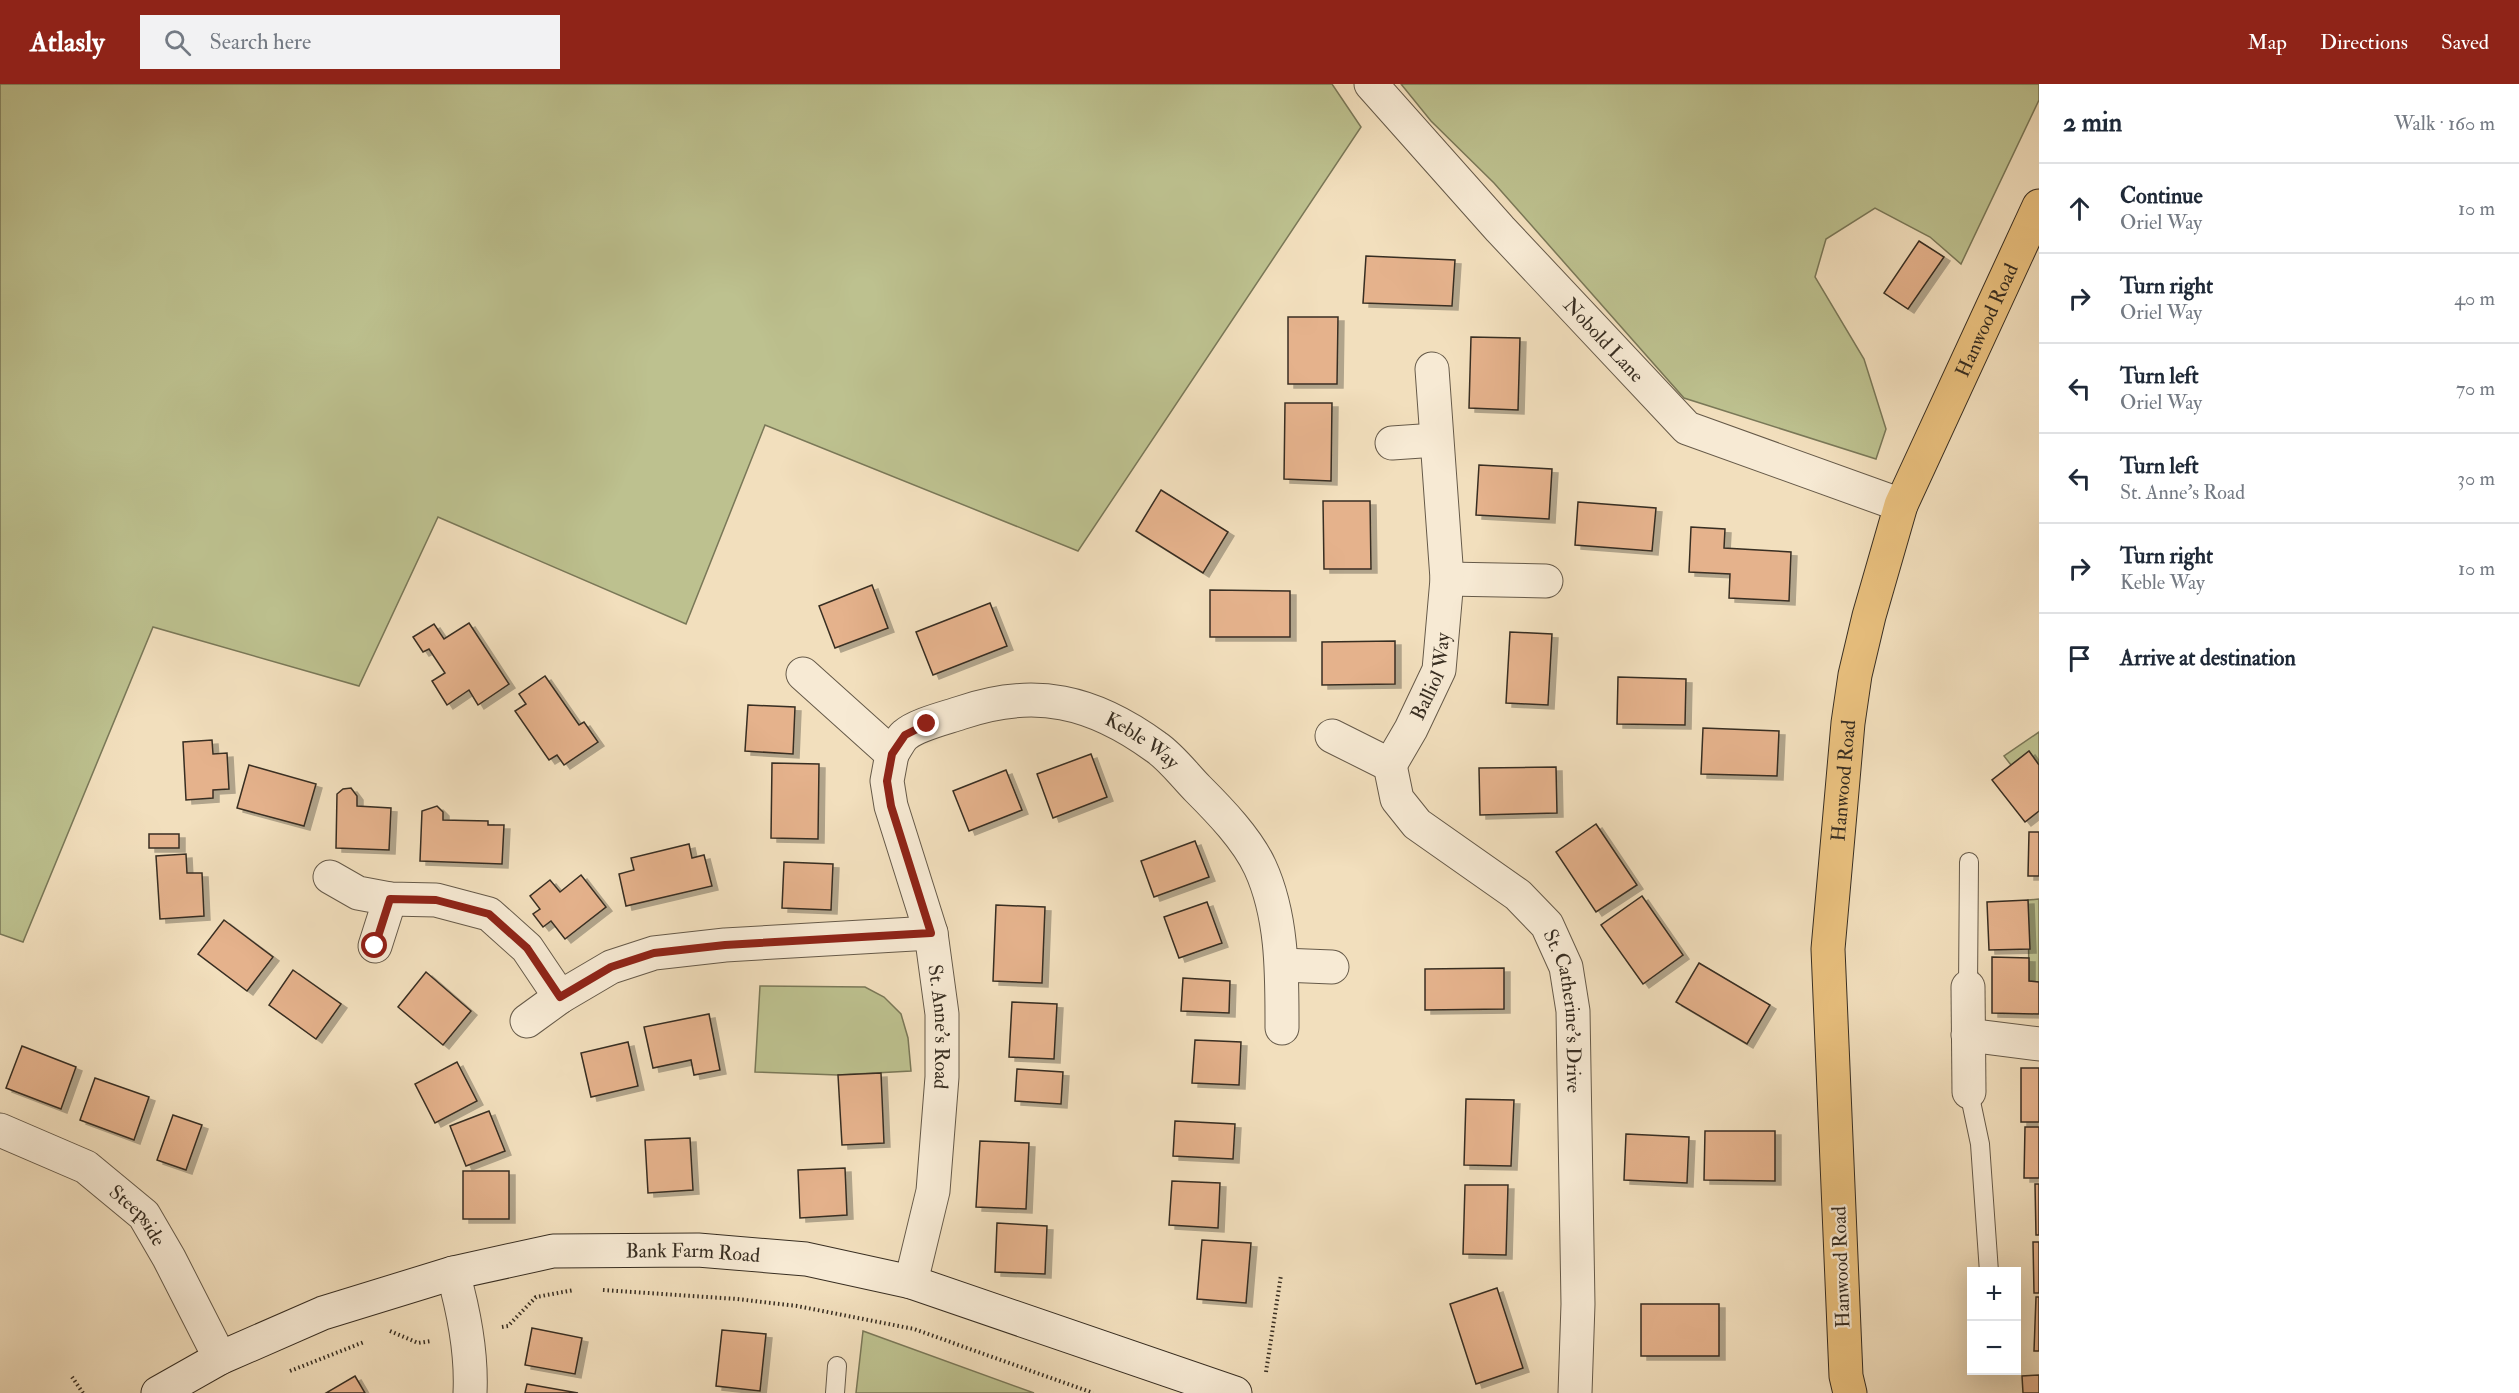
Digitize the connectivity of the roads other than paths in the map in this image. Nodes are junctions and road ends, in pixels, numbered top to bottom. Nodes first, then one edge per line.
1 (1371, 84) edge
2 (2039, 206) edge
3 (1432, 369) dead end
4 (1436, 440) junction
5 (1392, 443) dead end
6 (1901, 505) junction
7 (1447, 579) junction
8 (1546, 581) dead end
9 (803, 674) dead end
10 (1332, 736) dead end
11 (892, 754) junction
12 (1390, 765) junction
13 (1969, 862) dead end
14 (330, 877) dead end
15 (390, 899) junction
16 (931, 933) junction
17 (375, 946) dead end
18 (1282, 965) junction
19 (1332, 967) dead end
20 (1968, 987) joint
21 (560, 997) junction
22 (527, 1021) dead end
23 (1282, 1028) dead end
24 (1968, 1035) junction
25 (2039, 1044) edge
26 (1969, 1092) joint
27 (0, 1130) edge
28 (1989, 1267) edge
29 (453, 1273) junction
30 (911, 1282) junction
31 (220, 1358) junction
32 (837, 1366) dead end
33 (1250, 1387) edge
34 (158, 1393) edge
35 (470, 1393) edge
36 (835, 1393) edge
37 (1575, 1393) edge
38 (1850, 1393) edge

1 - 6 street, Nobold Lane
2 - 6 main road, Hanwood Road
3 - 4 street, Balliol Way
4 - 5 street
4 - 7 street, Balliol Way
6 - 38 main road, Hanwood Road
7 - 8 street
7 - 12 street, Balliol Way
9 - 11 street
10 - 12 street
11 - 16 street, St. Anne's Road
11 - 18 street, Keble Way
12 - 37 street, St. Catherine's Drive
13 - 20 lane
14 - 15 street
15 - 17 street
15 - 21 street
16 - 21 street
16 - 30 street, St. Anne's Road
18 - 19 street
18 - 23 street, Keble Way
20 - 24 street
21 - 22 street
24 - 25 street
24 - 26 street
26 - 28 lane
27 - 31 street, Steepside
29 - 30 street, Bank Farm Road
29 - 31 street, Bank Farm Road
29 - 35 street
30 - 33 street, Bank Farm Road
31 - 34 street, Bank Farm Road
32 - 36 lane

